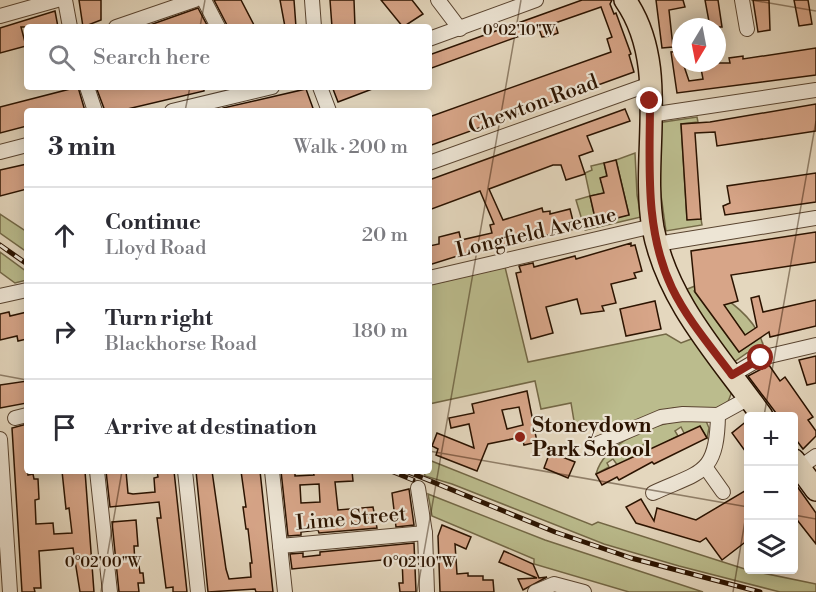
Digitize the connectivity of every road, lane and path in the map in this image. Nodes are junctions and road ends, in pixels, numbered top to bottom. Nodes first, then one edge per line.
1 (57, 0) edge
2 (65, 0) edge
3 (195, 0) edge
4 (204, 0) edge
5 (312, 0) edge
6 (438, 0) edge
7 (536, 0) edge
8 (625, 0) edge
9 (742, 0) edge
10 (0, 16) edge
11 (69, 24) edge
12 (125, 24) edge
13 (216, 24) edge
14 (314, 24) edge
15 (460, 28) junction
16 (747, 29) dead end
17 (432, 38) edge
18 (650, 84) junction
19 (88, 90) edge
20 (247, 90) edge
21 (321, 90) edge
22 (816, 90) edge
23 (204, 107) edge
24 (94, 108) edge
25 (328, 108) edge
26 (650, 115) junction
27 (24, 147) edge
28 (0, 152) edge
29 (432, 162) edge
30 (816, 218) edge
31 (655, 235) junction
32 (432, 277) edge
33 (24, 291) edge
34 (0, 296) edge
35 (816, 345) edge
36 (732, 375) junction
37 (749, 398) junction
38 (759, 412) edge
39 (718, 415) junction
40 (0, 440) edge
41 (597, 444) dead end
42 (803, 461) edge
43 (706, 468) junction
44 (97, 474) edge
45 (185, 474) edge
46 (273, 474) edge
47 (418, 488) dead end
48 (816, 490) edge
49 (723, 492) dead end
50 (652, 493) dead end
51 (425, 533) junction
52 (4, 534) edge
53 (280, 546) junction
54 (10, 592) edge
55 (110, 592) edge
56 (198, 592) edge
57 (285, 592) edge
58 (427, 592) edge
59 (535, 592) edge
60 (584, 592) edge

1 - 10 street
2 - 11 street
3 - 12 street
4 - 13 street
5 - 14 street
6 - 15 street
7 - 15 street
8 - 18 main road
9 - 16 street
15 - 17 street
18 - 26 main road
18 - 29 street, Chewton Road
19 - 24 street
20 - 23 street
21 - 25 street
22 - 26 street
26 - 31 main road
27 - 28 street
30 - 31 street, Longfield Avenue
31 - 32 street, Longfield Avenue
31 - 36 main road
33 - 34 street
35 - 36 street
36 - 37 main road
37 - 38 main road
37 - 39 street
39 - 41 street
39 - 43 street
40 - 52 street
42 - 48 main road
43 - 49 street
43 - 50 street
44 - 55 street
45 - 56 street
46 - 53 street
47 - 51 street
51 - 53 street, Lime Street
51 - 58 street
52 - 54 street
53 - 57 street
59 - 60 street

